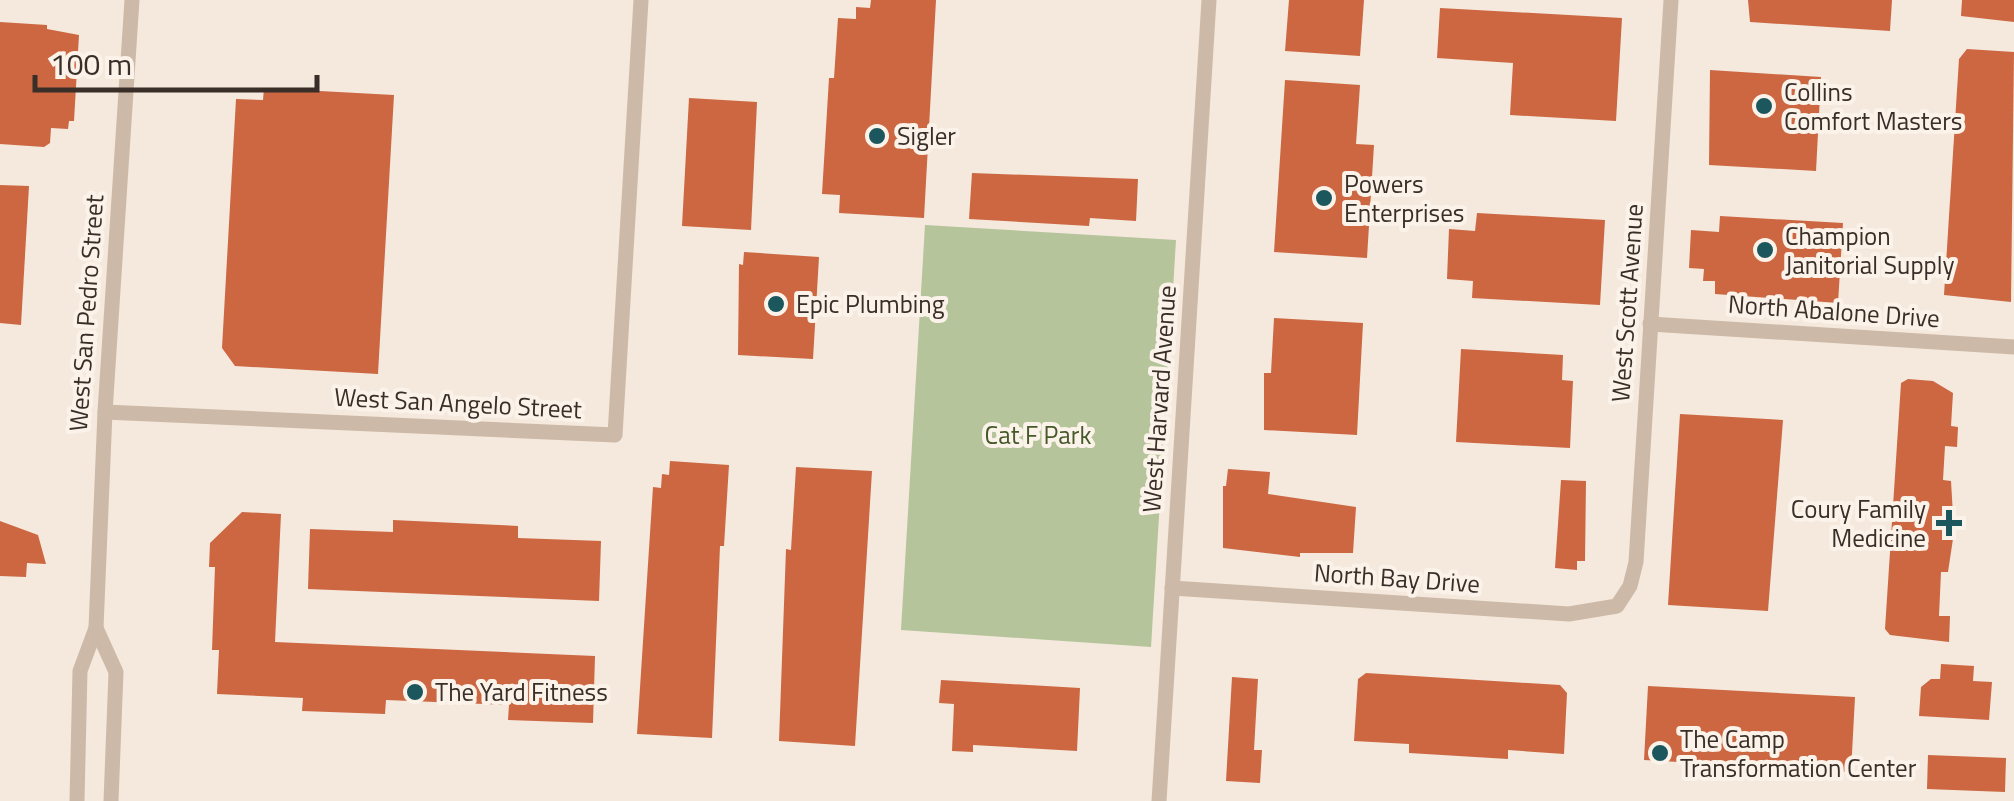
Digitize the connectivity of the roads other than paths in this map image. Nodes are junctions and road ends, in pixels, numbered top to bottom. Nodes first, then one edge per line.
1 (132, 0) edge
2 (641, 0) edge
3 (1209, 0) edge
4 (1671, 0) edge
5 (1650, 324) junction
6 (2014, 347) edge
7 (104, 412) junction
8 (1172, 588) junction
9 (1617, 606) joint
10 (96, 628) junction
11 (77, 801) edge
12 (111, 801) edge
13 (1159, 801) edge

1 - 7 street, West San Pedro Street
2 - 7 street, West San Angelo Street
3 - 8 street, West Harvard Avenue
4 - 5 street, West Scott Avenue
5 - 6 street, North Abalone Drive
5 - 9 street, West Scott Avenue
7 - 10 street, West San Pedro Street
8 - 9 street, North Bay Drive
8 - 13 street, West Harvard Avenue
10 - 11 street, West San Pedro Street
10 - 12 street, West San Pedro Street

